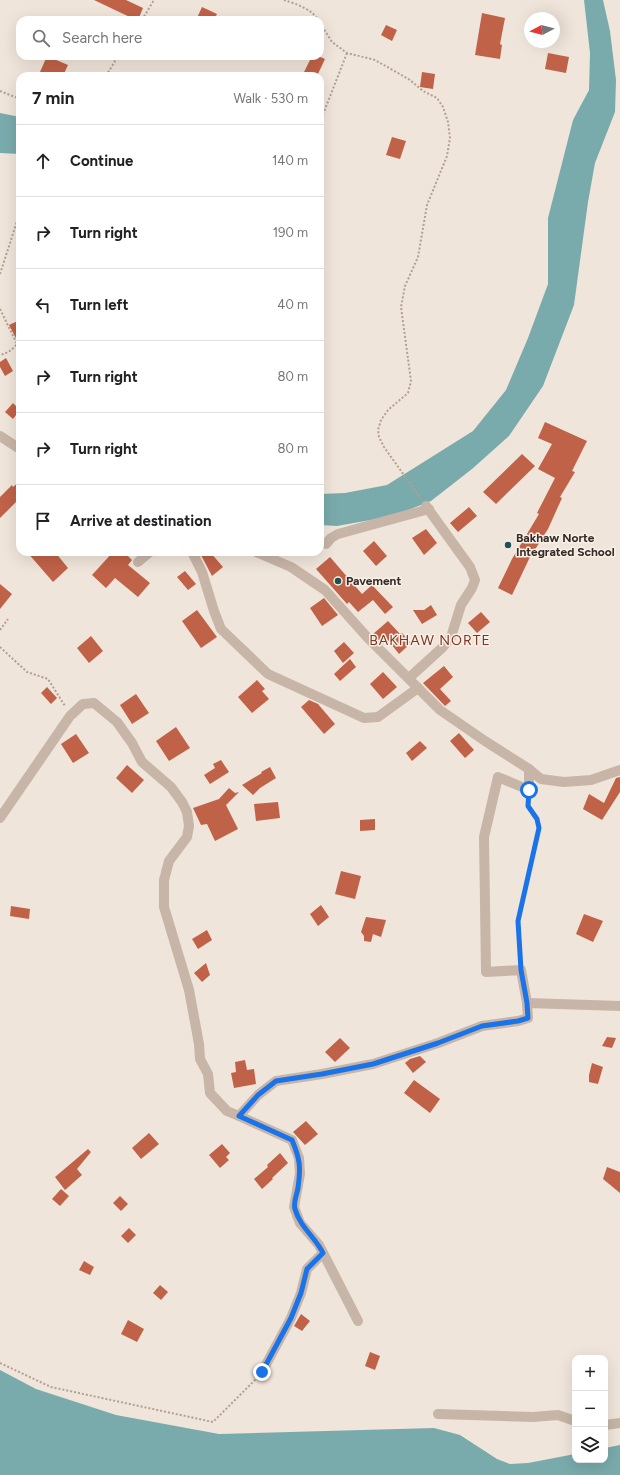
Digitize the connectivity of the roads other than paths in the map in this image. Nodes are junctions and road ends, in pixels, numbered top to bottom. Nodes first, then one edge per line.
1 (0, 436) edge
2 (16, 446) edge
3 (326, 544) dead end
4 (145, 556) edge
5 (194, 556) edge
6 (265, 556) edge
7 (138, 562) dead end
8 (409, 678) junction
9 (418, 688) junction
10 (529, 769) junction
11 (620, 770) edge
12 (0, 818) edge
13 (527, 1003) junction
14 (620, 1006) edge
15 (239, 1116) junction
16 (323, 1253) junction
17 (358, 1321) dead end
18 (262, 1372) road end
19 (438, 1414) dead end
20 (572, 1420) edge
21 (620, 1423) edge
22 (608, 1425) edge

1 - 2 street
3 - 8 street
4 - 7 street
5 - 9 street
6 - 8 street
8 - 9 street
9 - 10 street
10 - 11 street
10 - 13 street
12 - 15 street
13 - 14 street
13 - 15 street
15 - 16 street
16 - 17 street
16 - 18 street
19 - 20 street
21 - 22 street

